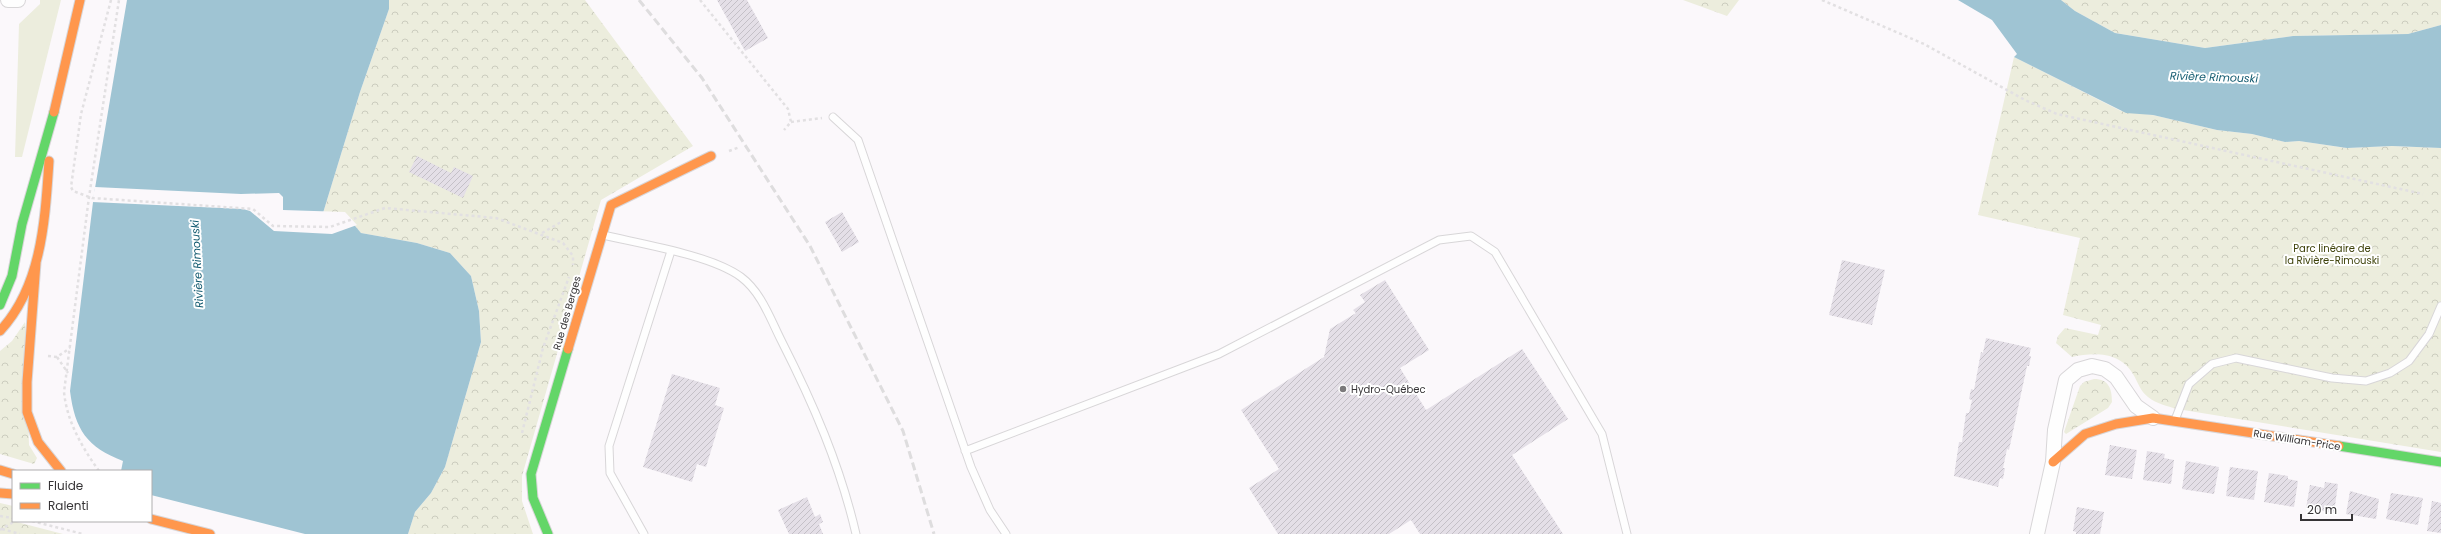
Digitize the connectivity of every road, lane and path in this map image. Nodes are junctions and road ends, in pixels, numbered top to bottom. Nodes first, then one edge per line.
1 (8, 0) edge
2 (18, 0) edge
3 (80, 0) edge
4 (111, 0) edge
5 (119, 0) edge
6 (700, 0) edge
7 (1822, 0) edge
8 (833, 117) joint
9 (791, 122) junction
10 (784, 130) dead end
11 (50, 131) junction
12 (711, 156) dead end
13 (2423, 194) dead end
14 (91, 198) junction
15 (561, 222) dead end
16 (542, 234) junction
17 (601, 234) junction
18 (671, 251) junction
19 (36, 263) junction
20 (0, 305) edge
21 (2441, 306) edge
22 (0, 331) edge
23 (70, 348) junction
24 (45, 356) dead end
25 (57, 357) junction
26 (68, 373) junction
27 (2153, 418) junction
28 (2175, 421) junction
29 (521, 439) dead end
30 (965, 451) junction
31 (2053, 462) junction
32 (2441, 462) edge
33 (0, 470) edge
34 (60, 470) edge
35 (98, 470) edge
36 (12, 474) edge
37 (0, 493) edge
38 (12, 494) edge
39 (0, 516) edge
40 (12, 518) edge
41 (152, 519) edge
42 (14, 522) edge
43 (36, 522) edge
44 (1, 529) edge
45 (20, 534) edge
46 (83, 534) edge
47 (210, 534) edge
48 (548, 534) edge
49 (644, 534) edge
50 (856, 534) edge
51 (1006, 534) edge
52 (1627, 534) edge
53 (2037, 534) edge

1 - 2 street
3 - 11 street
4 - 14 path
5 - 14 path
6 - 9 path
7 - 13 path
8 - 9 path
8 - 30 lane
9 - 10 path
11 - 19 street
11 - 20 street
12 - 17 street, Rue des Berges
14 - 16 path
14 - 23 path
15 - 16 path
16 - 29 path
17 - 18 lane
17 - 48 street, Rue des Berges
18 - 49 lane
18 - 50 lane
19 - 22 street
19 - 34 street
21 - 28 lane
23 - 25 path
23 - 26 path
24 - 25 path
25 - 26 path
26 - 35 path
27 - 28 street, Rue William-Price
27 - 31 street, Rue William-Price
27 - 31 street, Rue William-Price
28 - 32 street, Rue William-Price
30 - 51 lane
30 - 52 lane
31 - 53 street, Rue William-Price
33 - 36 street
37 - 38 street
39 - 40 path
41 - 47 street
42 - 44 path
43 - 46 path
44 - 45 path

